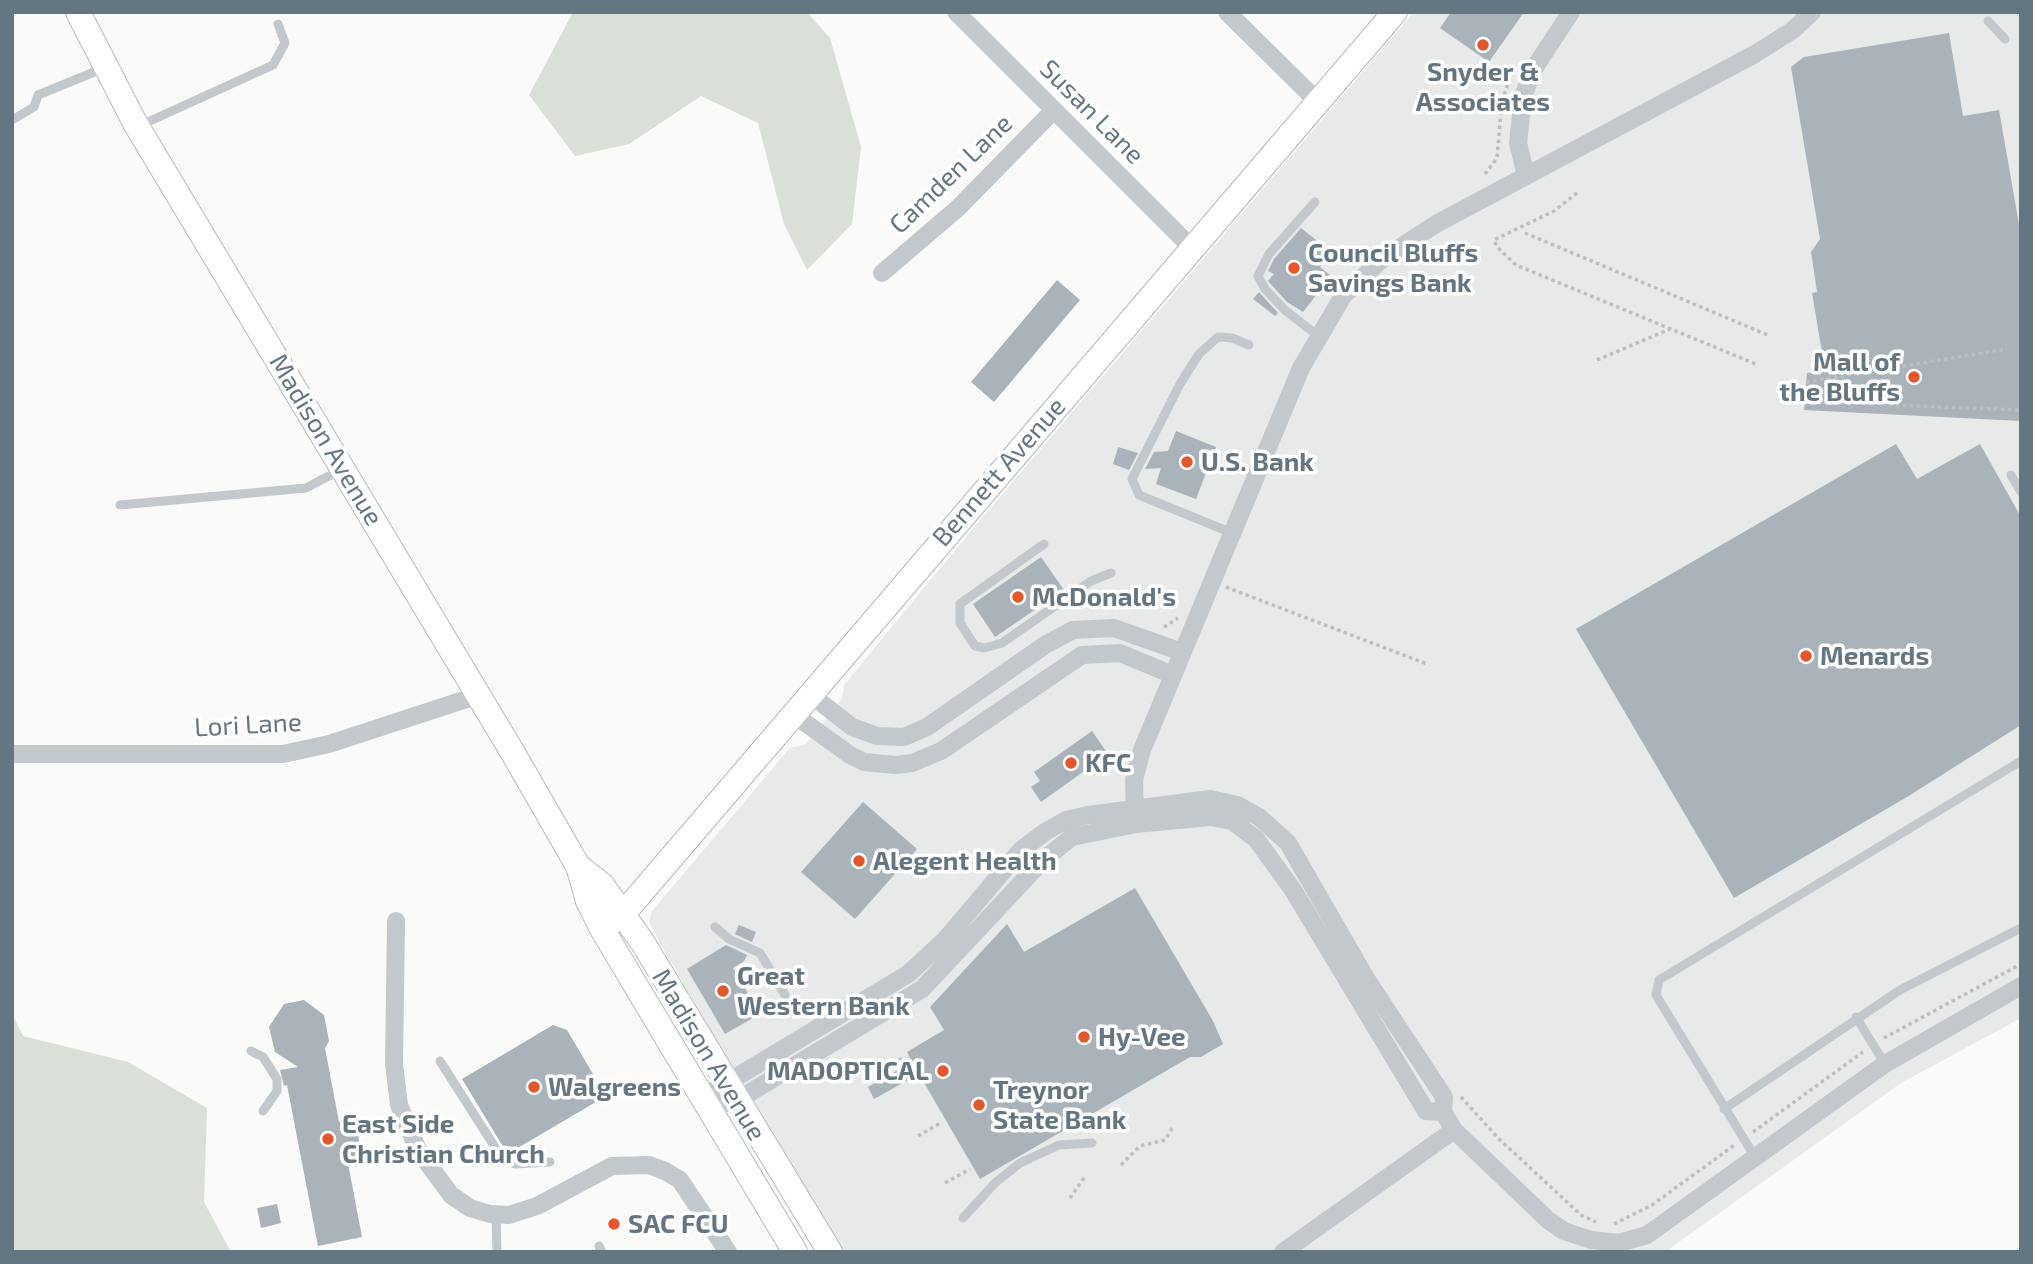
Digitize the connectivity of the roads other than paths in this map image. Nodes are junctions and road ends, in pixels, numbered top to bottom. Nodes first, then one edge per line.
1 (78, 12) edge
2 (956, 12) edge
3 (1227, 12) edge
4 (1395, 12) edge
5 (1571, 12) edge
6 (1812, 12) edge
7 (1988, 21) dead end
8 (278, 23) dead end
9 (2005, 38) dead end
10 (106, 68) junction
11 (1318, 102) junction
12 (1054, 110) junction
13 (12, 120) edge
14 (137, 127) junction
15 (1526, 176) junction
16 (1315, 202) dead end
17 (1192, 248) junction
18 (883, 273) dead end
19 (1317, 335) junction
20 (1249, 345) dead end
21 (343, 469) junction
22 (2011, 475) dead end
23 (2021, 492) edge
24 (120, 505) dead end
25 (1232, 533) junction
26 (1044, 544) dead end
27 (1111, 573) dead end
28 (1182, 652) junction
29 (1173, 675) junction
30 (810, 694) junction
31 (480, 695) junction
32 (793, 714) junction
33 (12, 754) edge
34 (2021, 761) edge
35 (1135, 815) junction
36 (578, 866) junction
37 (623, 914) junction
38 (396, 921) dead end
39 (715, 927) dead end
40 (2021, 928) edge
41 (601, 929) junction
42 (2021, 986) edge
43 (785, 995) dead end
44 (1856, 1017) junction
45 (251, 1051) dead end
46 (440, 1060) dead end
47 (1885, 1064) junction
48 (732, 1092) junction
49 (706, 1107) junction
50 (1724, 1109) junction
51 (263, 1111) dead end
52 (1454, 1130) junction
53 (1092, 1143) dead end
54 (1755, 1157) junction
55 (550, 1162) dead end
56 (496, 1214) junction
57 (963, 1218) dead end
58 (497, 1252) edge
59 (728, 1252) edge
60 (795, 1252) edge
61 (830, 1252) edge
62 (1283, 1252) edge

1 - 10 main road, Madison Avenue
2 - 12 street, Susan Lane
3 - 11 street
4 - 11 main road, Bennett Avenue
5 - 15 street
6 - 15 street
7 - 9 lane
8 - 14 lane
10 - 13 lane
10 - 14 main road, Madison Avenue
11 - 17 main road, Bennett Avenue
12 - 17 street, Susan Lane
12 - 18 street, Camden Lane
14 - 21 main road, Madison Avenue
15 - 19 street
16 - 19 lane
17 - 30 main road, Bennett Avenue
19 - 25 street
20 - 25 lane
21 - 24 lane
21 - 31 main road, Madison Avenue
22 - 23 lane
25 - 28 street
26 - 27 lane
28 - 29 street
28 - 30 street
29 - 32 street
29 - 35 street
30 - 32 main road, Bennett Avenue
31 - 33 street, Lori Lane
31 - 36 main road, Madison Avenue
32 - 37 main road, Bennett Avenue
34 - 50 lane
35 - 48 street
35 - 52 street
36 - 37 main road, Madison Avenue
36 - 41 main road, Madison Avenue
37 - 41 main road, Bennett Avenue
37 - 48 main road, Madison Avenue
38 - 56 street
39 - 43 lane
40 - 44 lane
41 - 49 main road, Madison Avenue
42 - 47 street
44 - 47 lane
44 - 50 lane
45 - 51 lane
46 - 55 lane
47 - 54 street
48 - 49 street
48 - 61 main road, Madison Avenue
49 - 60 main road, Madison Avenue
50 - 54 lane
52 - 54 street
52 - 62 street
53 - 57 lane
56 - 58 lane
56 - 59 street

